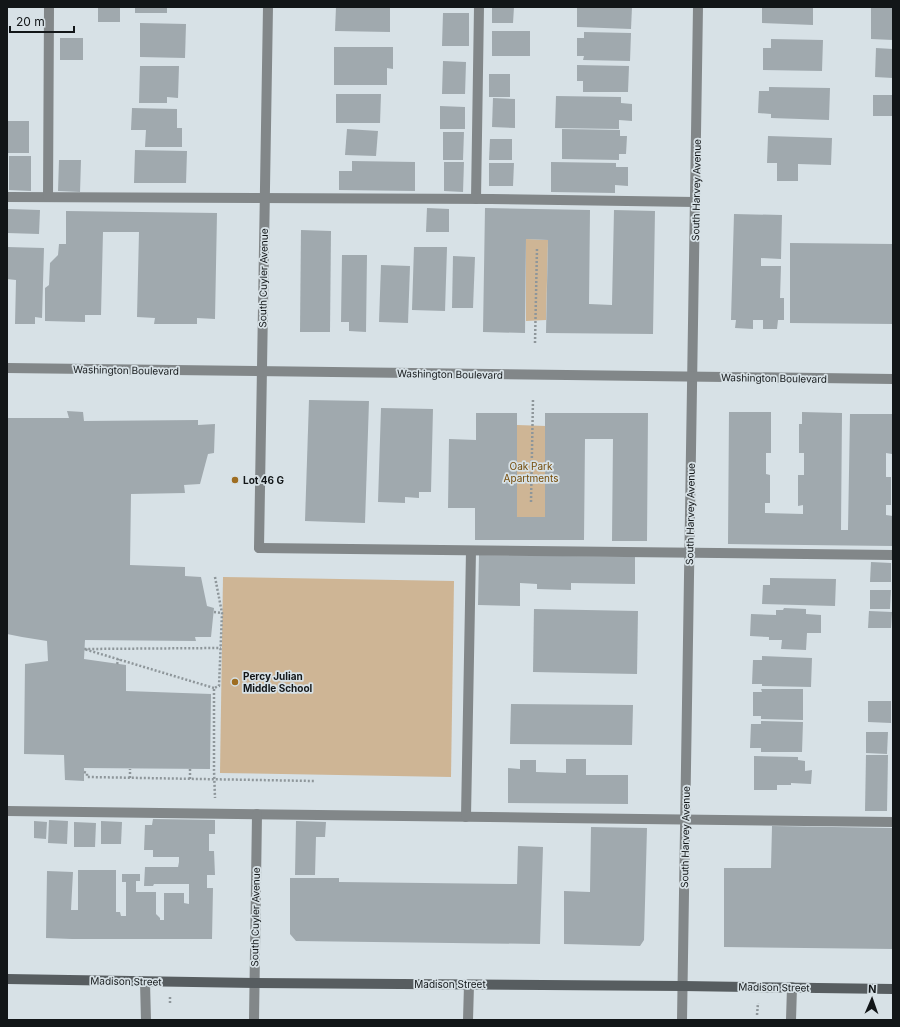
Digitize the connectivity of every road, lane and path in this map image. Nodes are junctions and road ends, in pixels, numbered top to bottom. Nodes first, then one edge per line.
1 (49, 7) edge
2 (268, 7) edge
3 (479, 7) edge
4 (698, 7) edge
5 (7, 197) edge
6 (48, 197) junction
7 (264, 198) junction
8 (476, 199) junction
9 (695, 202) junction
10 (537, 248) dead end
11 (535, 342) dead end
12 (7, 368) edge
13 (261, 372) junction
14 (692, 377) junction
15 (893, 379) edge
16 (533, 399) dead end
17 (531, 502) dead end
18 (471, 551) junction
19 (690, 553) junction
20 (893, 555) edge
21 (215, 577) dead end
22 (214, 612) dead end
23 (222, 613) junction
24 (221, 648) junction
25 (119, 659) junction
26 (117, 664) dead end
27 (214, 688) junction
28 (190, 768) dead end
29 (130, 769) dead end
30 (84, 772) dead end
31 (130, 778) junction
32 (190, 779) junction
33 (215, 779) junction
34 (314, 781) dead end
35 (7, 811) edge
36 (215, 814) junction
37 (257, 814) junction
38 (466, 817) junction
39 (686, 819) junction
40 (893, 822) edge
41 (7, 980) edge
42 (145, 982) junction
43 (254, 984) junction
44 (469, 985) junction
45 (683, 986) junction
46 (792, 987) junction
47 (893, 989) edge
48 (758, 998) dead end
49 (757, 1015) dead end
50 (146, 1020) edge
51 (254, 1020) edge
52 (468, 1020) edge
53 (682, 1020) edge
54 (791, 1020) edge

1 - 6 street
2 - 7 street, South Cuyler Avenue
3 - 8 street
4 - 9 street, South Harvey Avenue
5 - 6 street
6 - 7 street
7 - 8 street
7 - 13 street, South Cuyler Avenue
8 - 9 street
9 - 14 street, South Harvey Avenue
10 - 11 path
12 - 13 street, Washington Boulevard
13 - 14 street, Washington Boulevard
13 - 18 street, South Cuyler Avenue
14 - 15 street, Washington Boulevard
14 - 19 street, South Harvey Avenue
16 - 17 path
18 - 19 street
18 - 38 street
19 - 20 street
19 - 39 street, South Harvey Avenue
21 - 23 path
22 - 23 path
23 - 24 path
24 - 25 path
24 - 27 path
25 - 26 path
25 - 27 path
27 - 33 path
28 - 32 path
29 - 31 path
30 - 31 path
31 - 32 path
32 - 33 path
33 - 34 path
33 - 36 path
35 - 36 street
36 - 37 street
37 - 38 street
37 - 43 street, South Cuyler Avenue
38 - 39 street
39 - 40 street
39 - 45 street, South Harvey Avenue
41 - 42 main road, Madison Street
42 - 43 main road, Madison Street
42 - 50 street
43 - 44 main road, Madison Street
43 - 51 street, South Cuyler Avenue
44 - 45 main road, Madison Street
44 - 52 street
45 - 46 main road, Madison Street
45 - 53 street, South Harvey Avenue
46 - 47 main road, Madison Street
46 - 54 street
48 - 49 path

